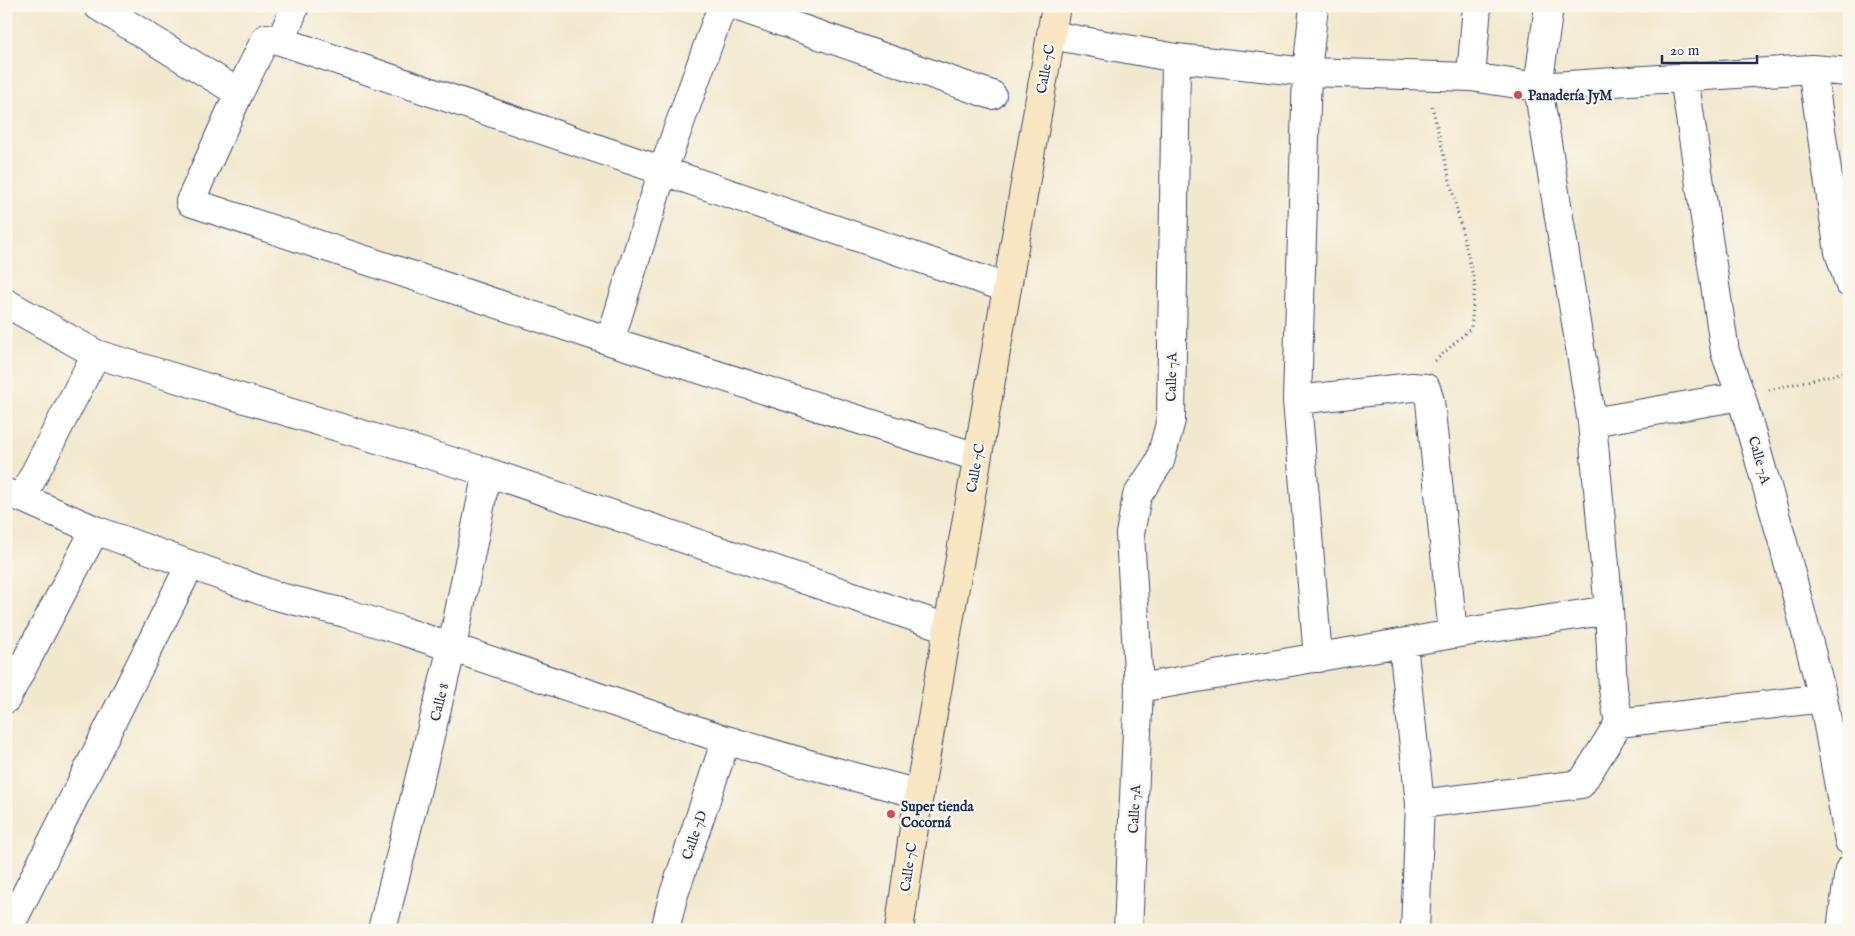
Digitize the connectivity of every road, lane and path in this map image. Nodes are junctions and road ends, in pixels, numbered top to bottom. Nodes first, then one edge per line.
1 (98, 6) edge
2 (295, 6) edge
3 (722, 6) edge
4 (736, 6) edge
5 (1056, 6) edge
6 (1314, 6) edge
7 (1477, 6) edge
8 (1549, 6) edge
9 (1051, 35) junction
10 (282, 41) junction
11 (1176, 58) junction
12 (1812, 69) junction
13 (1307, 72) junction
14 (1849, 72) edge
15 (1424, 76) junction
16 (1684, 77) junction
17 (1471, 78) junction
18 (1538, 87) junction
19 (239, 93) junction
20 (992, 95) dead end
21 (663, 170) junction
22 (1849, 283) edge
23 (1007, 288) junction
24 (6, 302) edge
25 (610, 341) junction
26 (96, 354) junction
27 (1849, 371) edge
28 (1426, 388) junction
29 (1741, 396) junction
30 (1297, 400) junction
31 (1592, 422) junction
32 (977, 457) junction
33 (487, 472) junction
34 (14, 496) edge
35 (95, 530) junction
36 (190, 565) junction
37 (1608, 610) junction
38 (947, 628) junction
39 (1453, 634) junction
40 (1403, 644) junction
41 (452, 647) junction
42 (1318, 658) junction
43 (1139, 688) junction
44 (1823, 698) junction
45 (6, 699) edge
46 (1619, 723) junction
47 (726, 740) junction
48 (919, 794) junction
49 (1420, 804) junction
50 (1849, 841) edge
51 (1849, 870) edge
52 (8, 930) edge
53 (382, 930) edge
54 (665, 930) edge
55 (899, 930) edge
56 (1128, 930) edge
57 (1415, 930) edge
58 (1841, 930) edge

1 - 19 street
2 - 10 street
3 - 21 street
4 - 20 street
5 - 9 street, Calle 7C
6 - 13 street
7 - 17 street
8 - 18 street
9 - 11 street
9 - 23 street, Calle 7C
10 - 19 street
10 - 21 street
11 - 13 street
11 - 43 street, Calle 7A
12 - 14 street
12 - 16 street
12 - 22 street
13 - 15 street
13 - 30 street
15 - 17 street
15 - 28 path
16 - 18 street
16 - 29 street, Calle 7A
17 - 18 street
18 - 31 street
19 - 25 street
21 - 23 street
21 - 25 street
23 - 32 street, Calle 7C
24 - 26 street
25 - 32 street
26 - 33 street
26 - 34 street
27 - 29 path
28 - 30 street
28 - 39 street
29 - 31 street
29 - 44 street, Calle 7A
30 - 42 street
31 - 37 street
32 - 38 street, Calle 7C
33 - 38 street
33 - 41 street, Calle 8
34 - 35 street
35 - 36 street
35 - 45 street
36 - 41 street
36 - 52 street
37 - 39 street
37 - 46 street
38 - 48 street, Calle 7C
39 - 40 street
40 - 42 street
40 - 49 street
41 - 47 street
41 - 53 street, Calle 8
42 - 43 street
43 - 56 street, Calle 7A
44 - 46 street
44 - 50 street, Calle 7A
46 - 49 street
47 - 48 street
47 - 54 street, Calle 7D
48 - 55 street, Calle 7C
49 - 57 street
51 - 58 street

